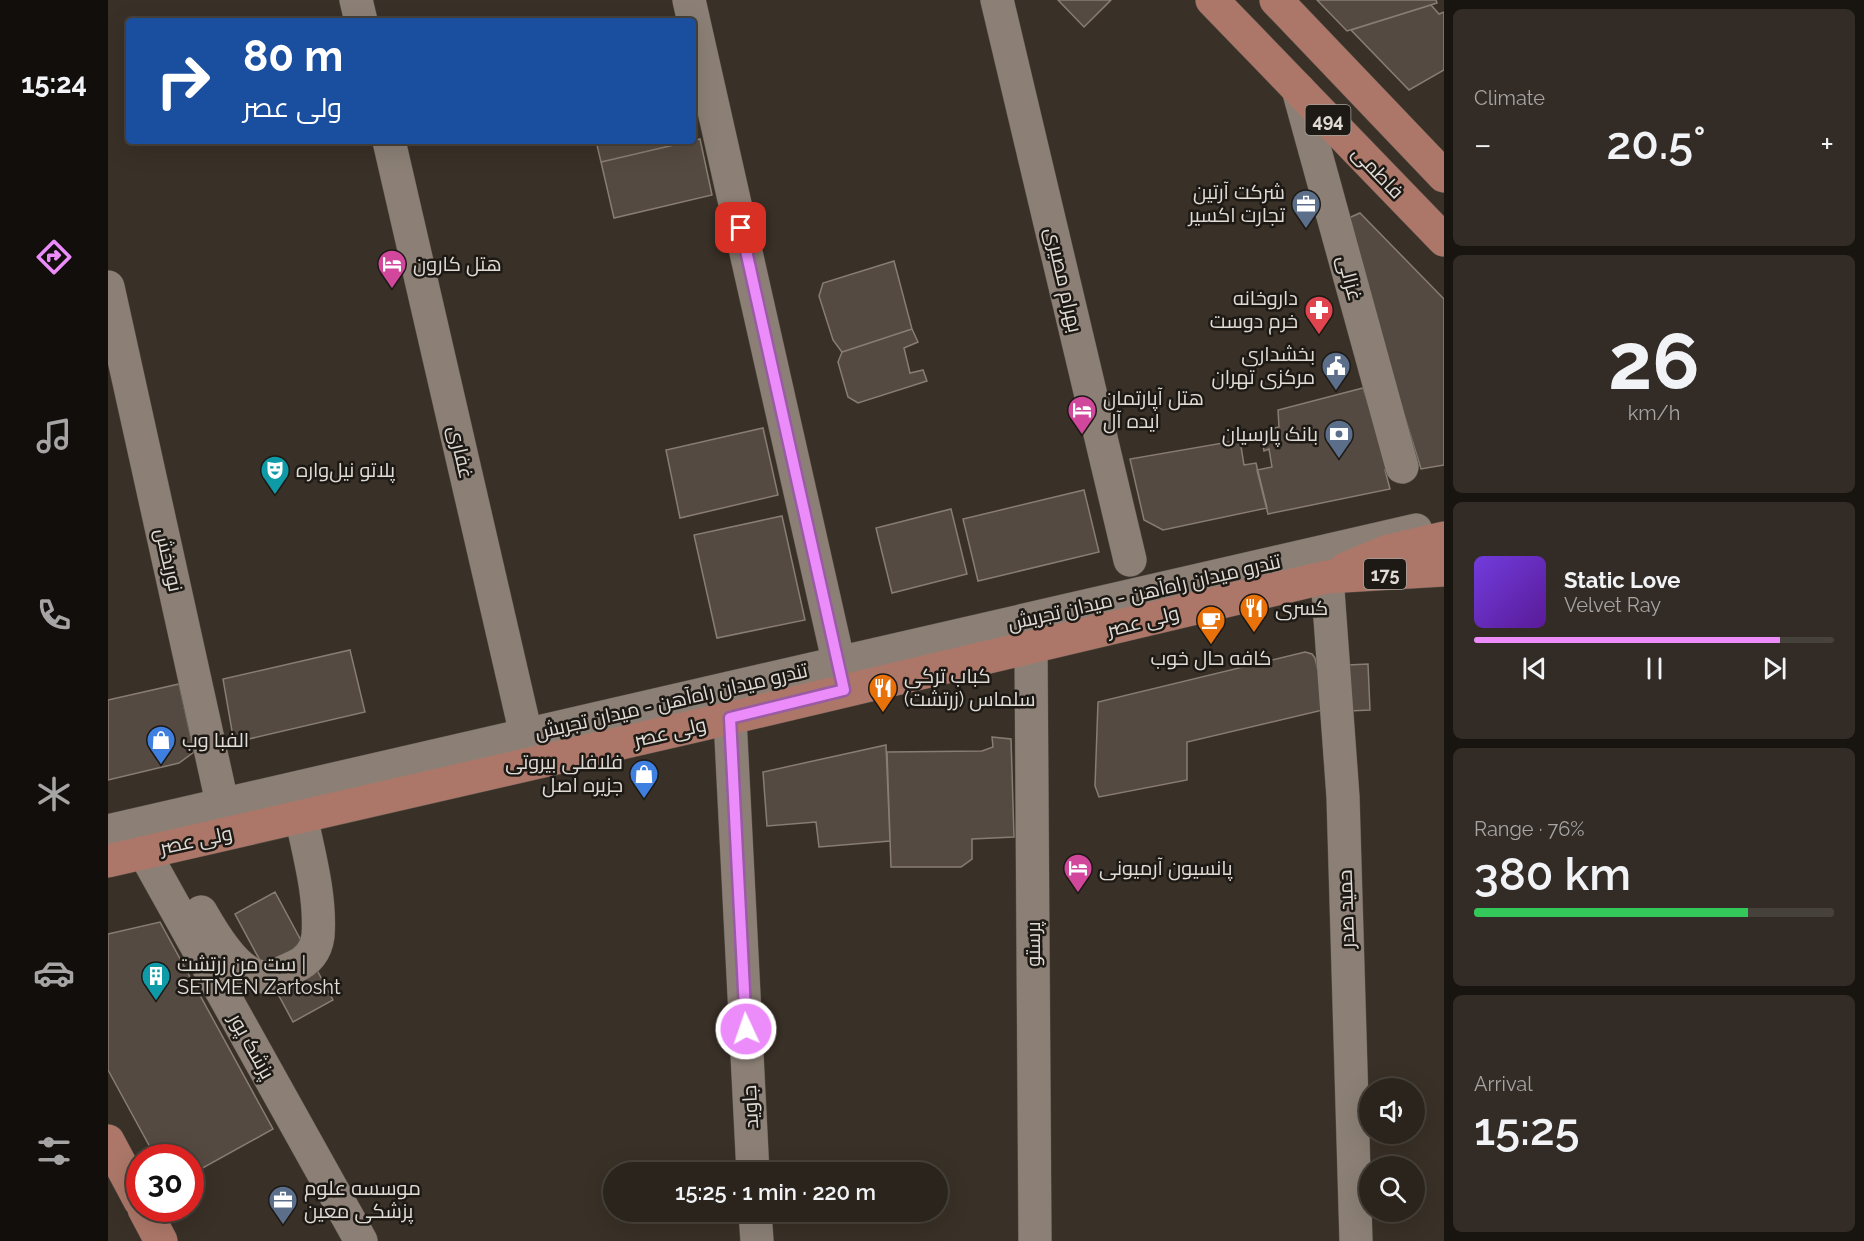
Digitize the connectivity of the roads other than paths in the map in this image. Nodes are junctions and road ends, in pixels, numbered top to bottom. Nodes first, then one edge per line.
1 (356, 0) edge
2 (689, 0) edge
3 (997, 0) edge
4 (1212, 0) edge
5 (1276, 0) edge
6 (360, 18) edge
7 (693, 18) edge
8 (696, 31) edge
9 (1299, 89) junction
10 (390, 144) edge
11 (1444, 176) edge
12 (1444, 240) edge
13 (108, 287) edge
14 (1402, 468) dead end
15 (1444, 523) edge
16 (1444, 538) edge
17 (1130, 560) dead end
18 (1444, 570) edge
19 (1327, 577) junction
20 (1031, 648) junction
21 (841, 676) junction
22 (730, 718) junction
23 (530, 748) junction
24 (301, 816) junction
25 (226, 818) junction
26 (108, 831) edge
27 (155, 849) junction
28 (108, 861) edge
29 (108, 1141) edge
30 (752, 1162) edge
31 (126, 1174) edge
32 (151, 1222) edge
33 (756, 1222) edge
34 (161, 1241) edge
35 (361, 1241) edge
36 (757, 1241) edge
37 (1035, 1241) edge
38 (1356, 1241) edge

1 - 6 street
2 - 7 street
3 - 17 street, بهرام مصیری
4 - 9 main road, فاطمی / 494
5 - 11 main road, 494
8 - 21 street
9 - 12 main road, فاطمی / 494
9 - 14 street, غزالی
10 - 23 street, غفاری
13 - 25 street, نوربخش
15 - 21 street, تندرو میدان راه‌آهن - میدان تجریش
16 - 19 main road
18 - 19 main road, ولی عصر / 175
19 - 20 main road, ولی عصر / 175
19 - 38 street, حمید صدر
20 - 21 main road, ولی عصر / 175
20 - 37 street, پرستو
21 - 22 main road, ولی عصر / 175
21 - 23 street, تندرو میدان راه‌آهن - میدان تجریش
22 - 23 main road, ولی عصر / 175
22 - 30 street, جاوید
23 - 24 main road, ولی عصر / 175
23 - 25 street, تندرو میدان راه‌آهن - میدان تجریش
24 - 25 main road, ولی عصر / 175
24 - 27 street
25 - 26 street, تندرو میدان راه‌آهن - میدان تجریش
25 - 27 main road, ولی عصر / 175
27 - 28 main road, ولی عصر / 175
27 - 35 street, پزشک پور
29 - 31 main road
32 - 34 main road
33 - 36 street

